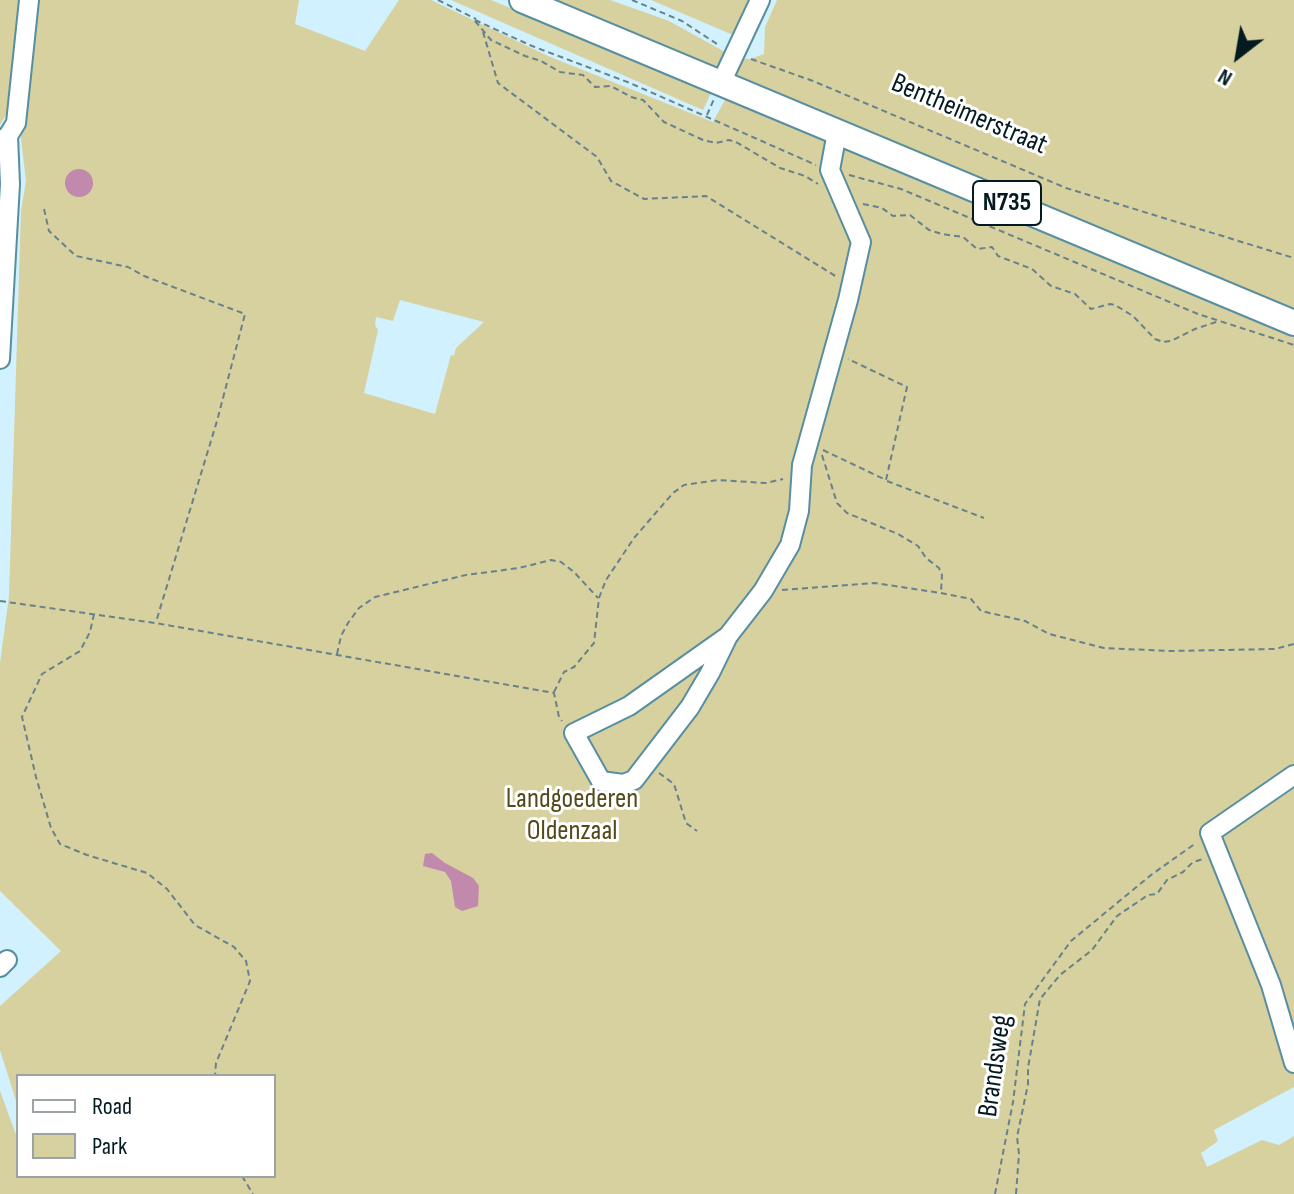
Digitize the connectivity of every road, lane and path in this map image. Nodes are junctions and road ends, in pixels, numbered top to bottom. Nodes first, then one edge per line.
1 (29, 0) edge
2 (438, 0) edge
3 (522, 0) edge
4 (632, 0) edge
5 (760, 0) edge
6 (482, 32) dead end
7 (733, 53) junction
8 (721, 83) junction
9 (837, 132) junction
10 (4, 138) edge
11 (830, 170) junction
12 (44, 209) dead end
13 (1294, 258) edge
14 (852, 285) junction
15 (1294, 323) edge
16 (1294, 345) edge
17 (834, 352) junction
18 (0, 359) edge
19 (802, 465) junction
20 (886, 480) junction
21 (984, 518) dead end
22 (763, 591) junction
23 (941, 593) junction
24 (599, 598) junction
25 (0, 601) edge
26 (94, 614) junction
27 (155, 623) junction
28 (728, 636) junction
29 (1294, 644) edge
30 (337, 655) junction
31 (554, 693) junction
32 (574, 733) junction
33 (642, 770) junction
34 (1294, 775) edge
35 (697, 831) dead end
36 (1210, 833) junction
37 (1219, 855) junction
38 (1294, 1063) edge
39 (215, 1074) edge
40 (995, 1194) edge
41 (1016, 1194) edge

1 - 10 street
2 - 11 path
3 - 8 main road, N735
4 - 7 path, Bentheimerstraat
5 - 7 street
6 - 14 path
7 - 8 street
7 - 13 path, Bentheimerstraat
8 - 9 main road, N735
9 - 11 street
9 - 15 main road, N735
10 - 18 street
11 - 14 street
11 - 16 path
12 - 27 path
14 - 17 street
17 - 19 street
17 - 20 path
19 - 22 street
19 - 24 path
20 - 21 path
20 - 23 path
22 - 23 path
22 - 28 street
23 - 29 path
24 - 30 path
24 - 31 path
25 - 26 path
26 - 27 path
26 - 39 path
27 - 30 path
28 - 32 street
28 - 33 street
30 - 31 path
31 - 32 path
32 - 33 street
33 - 35 path
34 - 36 street
36 - 37 street
36 - 40 path, Brandsweg
37 - 38 street
37 - 41 path

